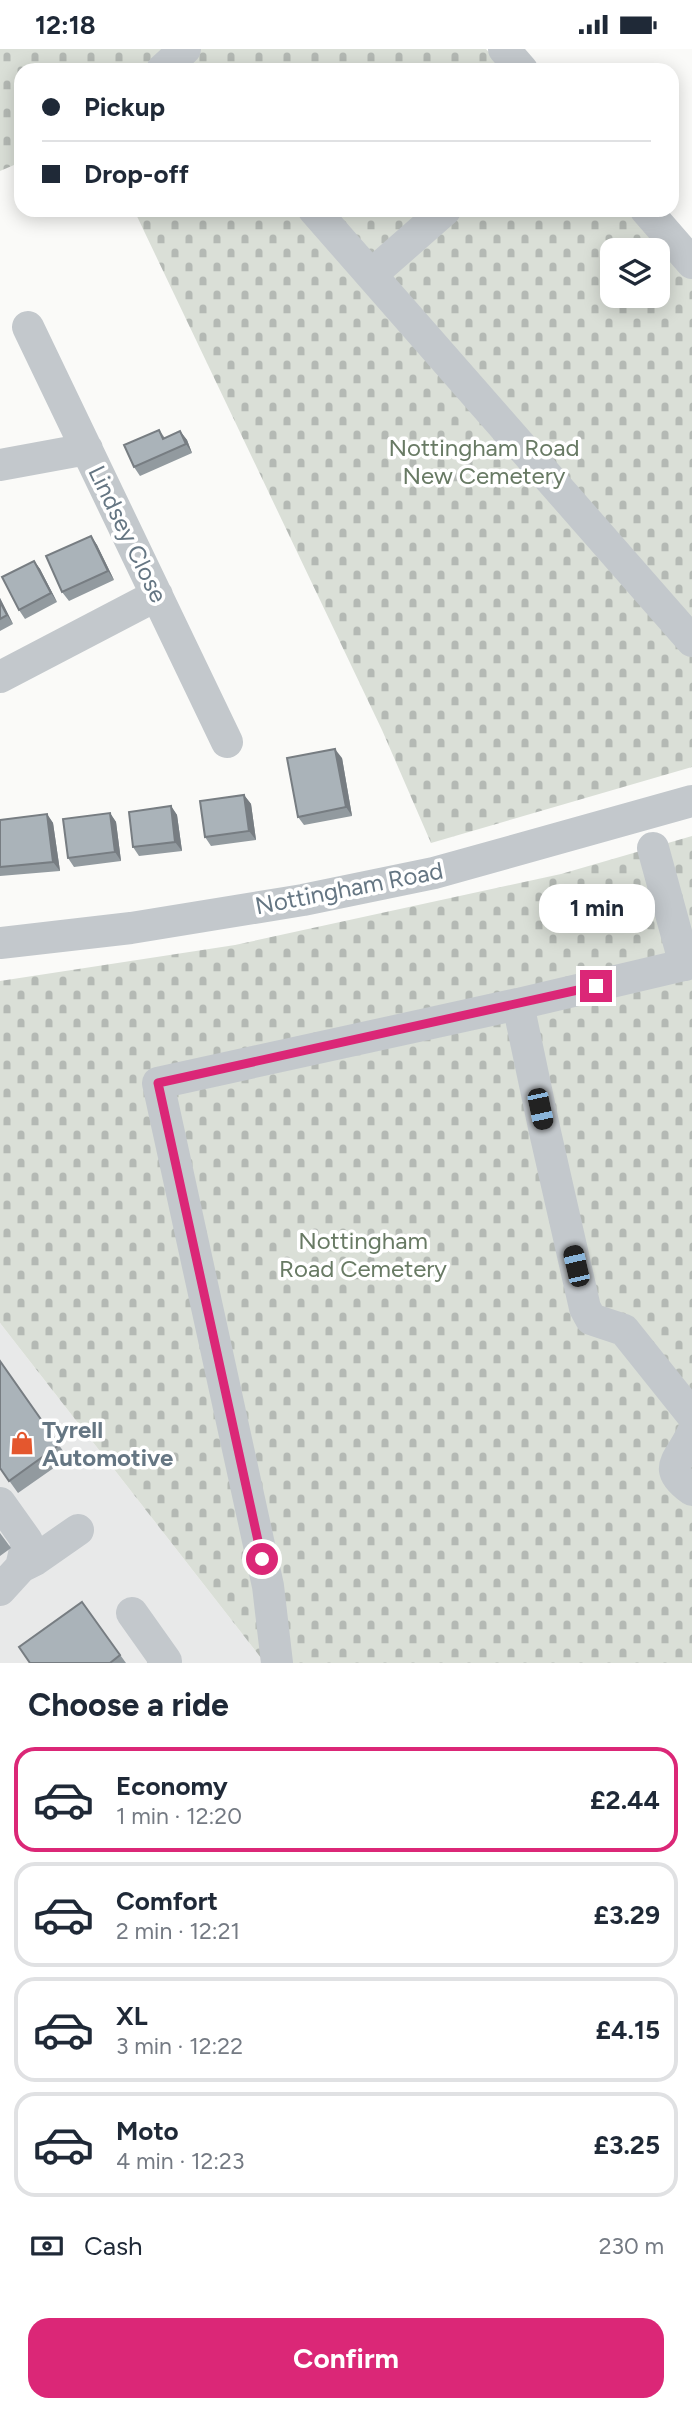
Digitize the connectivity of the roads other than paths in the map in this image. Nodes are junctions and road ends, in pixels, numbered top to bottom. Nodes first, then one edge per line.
1 (504, 49) edge
2 (516, 63) edge
3 (320, 217) edge
4 (437, 217) edge
5 (652, 217) edge
6 (692, 263) edge
7 (371, 275) junction
8 (28, 327) dead end
9 (87, 449) junction
10 (0, 465) edge
11 (157, 595) junction
12 (692, 641) edge
13 (0, 677) edge
14 (227, 742) dead end
15 (692, 800) edge
16 (653, 848) dead end
17 (0, 943) edge
18 (688, 965) edge
19 (518, 1004) junction
20 (692, 1415) edge
21 (692, 1434) edge
22 (692, 1490) edge
23 (0, 1503) edge
24 (78, 1530) dead end
25 (25, 1562) edge
26 (132, 1613) dead end
27 (163, 1663) edge
28 (277, 1663) edge

1 - 2 street
3 - 7 street
4 - 7 street
5 - 6 street
7 - 12 street
8 - 9 street, Lindsey Close
9 - 10 street
9 - 11 street, Lindsey Close
11 - 13 street
11 - 14 street, Lindsey Close
15 - 17 street, Nottingham Road
16 - 18 street
18 - 19 street
19 - 20 street
19 - 28 street
21 - 22 street
23 - 25 street
24 - 25 street
26 - 27 street

